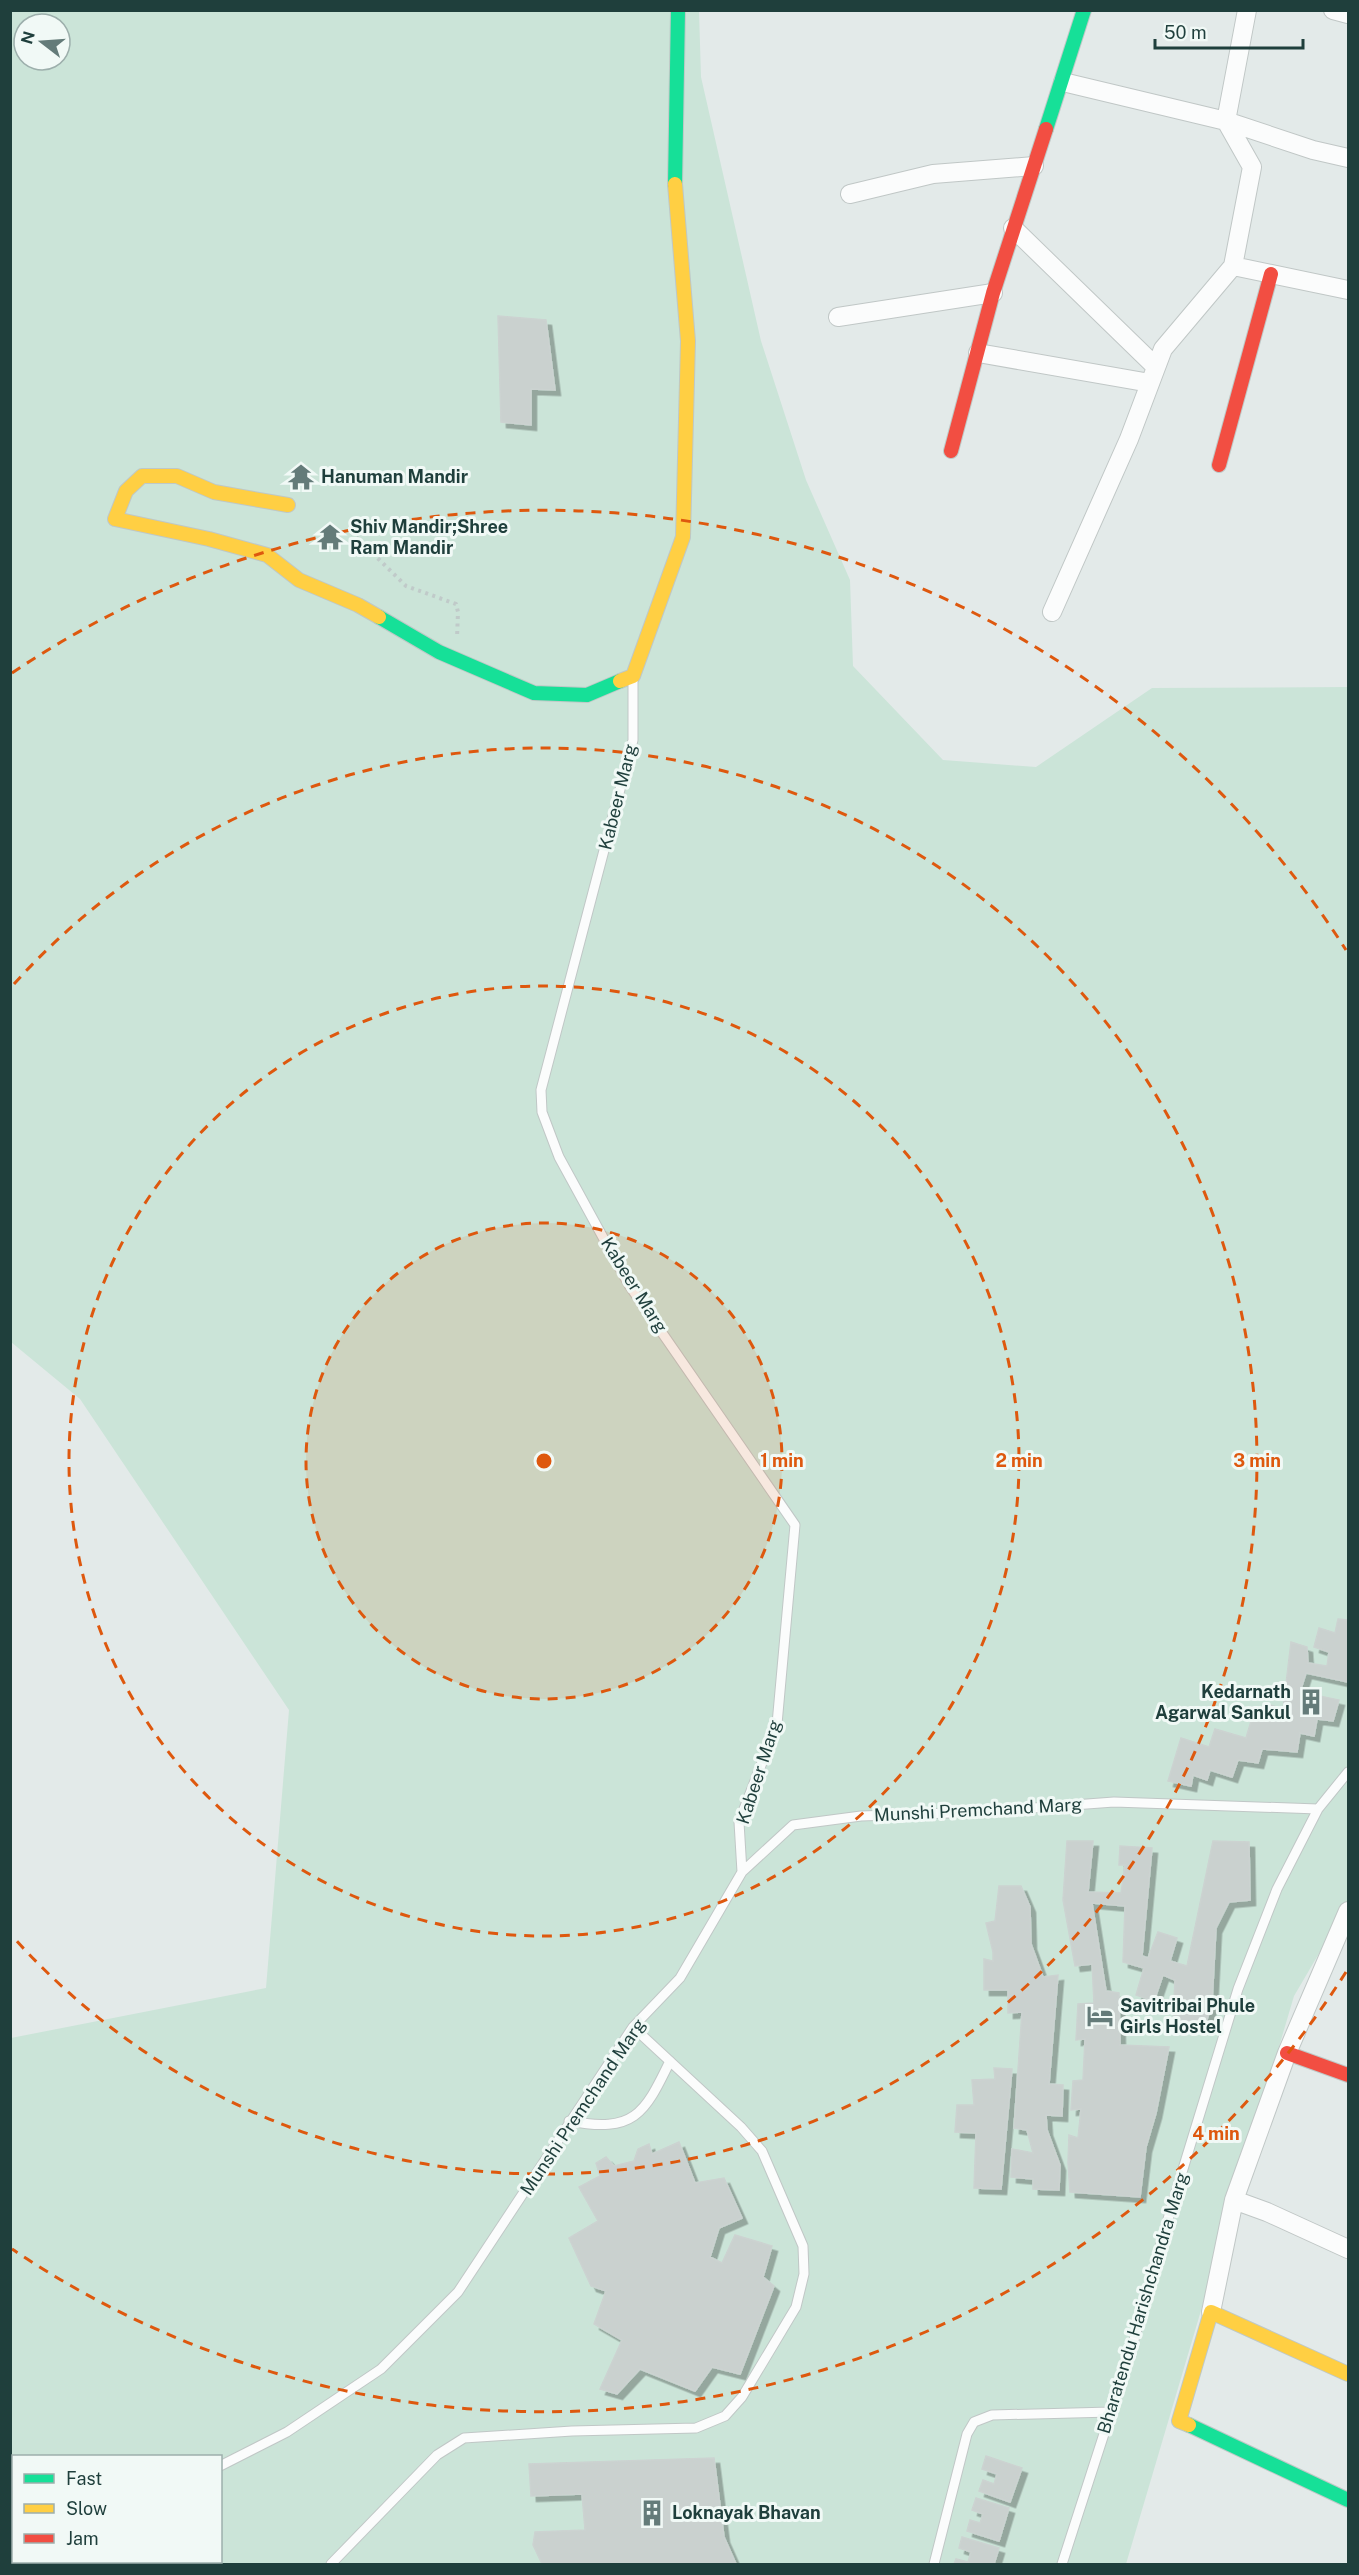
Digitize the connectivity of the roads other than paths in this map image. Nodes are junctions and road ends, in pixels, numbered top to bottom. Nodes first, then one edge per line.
1 (678, 10) edge
2 (1084, 10) edge
3 (1247, 10) edge
4 (1333, 10) edge
5 (1348, 15) edge
6 (1063, 82) junction
7 (1226, 121) junction
8 (1348, 158) edge
9 (1035, 166) junction
10 (850, 194) dead end
11 (1013, 228) junction
12 (1233, 266) junction
13 (1271, 274) junction
14 (1348, 290) edge
15 (993, 293) junction
16 (838, 316) dead end
17 (978, 353) junction
18 (1153, 375) junction
19 (951, 451) dead end
20 (1219, 465) dead end
21 (288, 505) dead end
22 (1052, 612) dead end
23 (633, 676) junction
24 (1348, 1772) edge
25 (1318, 1809) junction
26 (742, 1872) junction
27 (1348, 1911) edge
28 (1341, 1951) edge
29 (633, 2027) junction
30 (1287, 2053) junction
31 (670, 2061) junction
32 (1348, 2075) edge
33 (570, 2121) junction
34 (1234, 2200) junction
35 (1348, 2249) edge
36 (1211, 2312) junction
37 (1348, 2374) edge
38 (1111, 2412) junction
39 (222, 2465) edge
40 (1348, 2500) edge
41 (331, 2565) edge
42 (934, 2565) edge
43 (1062, 2565) edge

1 - 23 street
2 - 6 street
3 - 7 street
4 - 5 street
6 - 7 street
6 - 9 street
7 - 8 street
7 - 12 street
9 - 10 street
9 - 11 street
11 - 15 street
11 - 18 street
12 - 13 street
12 - 18 street
13 - 14 street
13 - 20 street
15 - 16 street
15 - 17 street
17 - 18 street
17 - 19 street
18 - 22 street
21 - 23 street
23 - 26 lane, Kabeer Marg
24 - 25 lane, Bharatendu Harishchandra Marg
25 - 26 lane, Munshi Premchand Marg
25 - 38 lane, Bharatendu Harishchandra Marg
26 - 29 lane, Munshi Premchand Marg
27 - 28 street
28 - 30 street
29 - 31 lane
29 - 33 lane, Munshi Premchand Marg
30 - 32 street
30 - 34 street
31 - 33 lane
31 - 41 lane
33 - 39 lane, Munshi Premchand Marg
34 - 35 street
34 - 36 street
36 - 37 street
36 - 40 street
38 - 42 lane
38 - 43 lane, Bharatendu Harishchandra Marg

